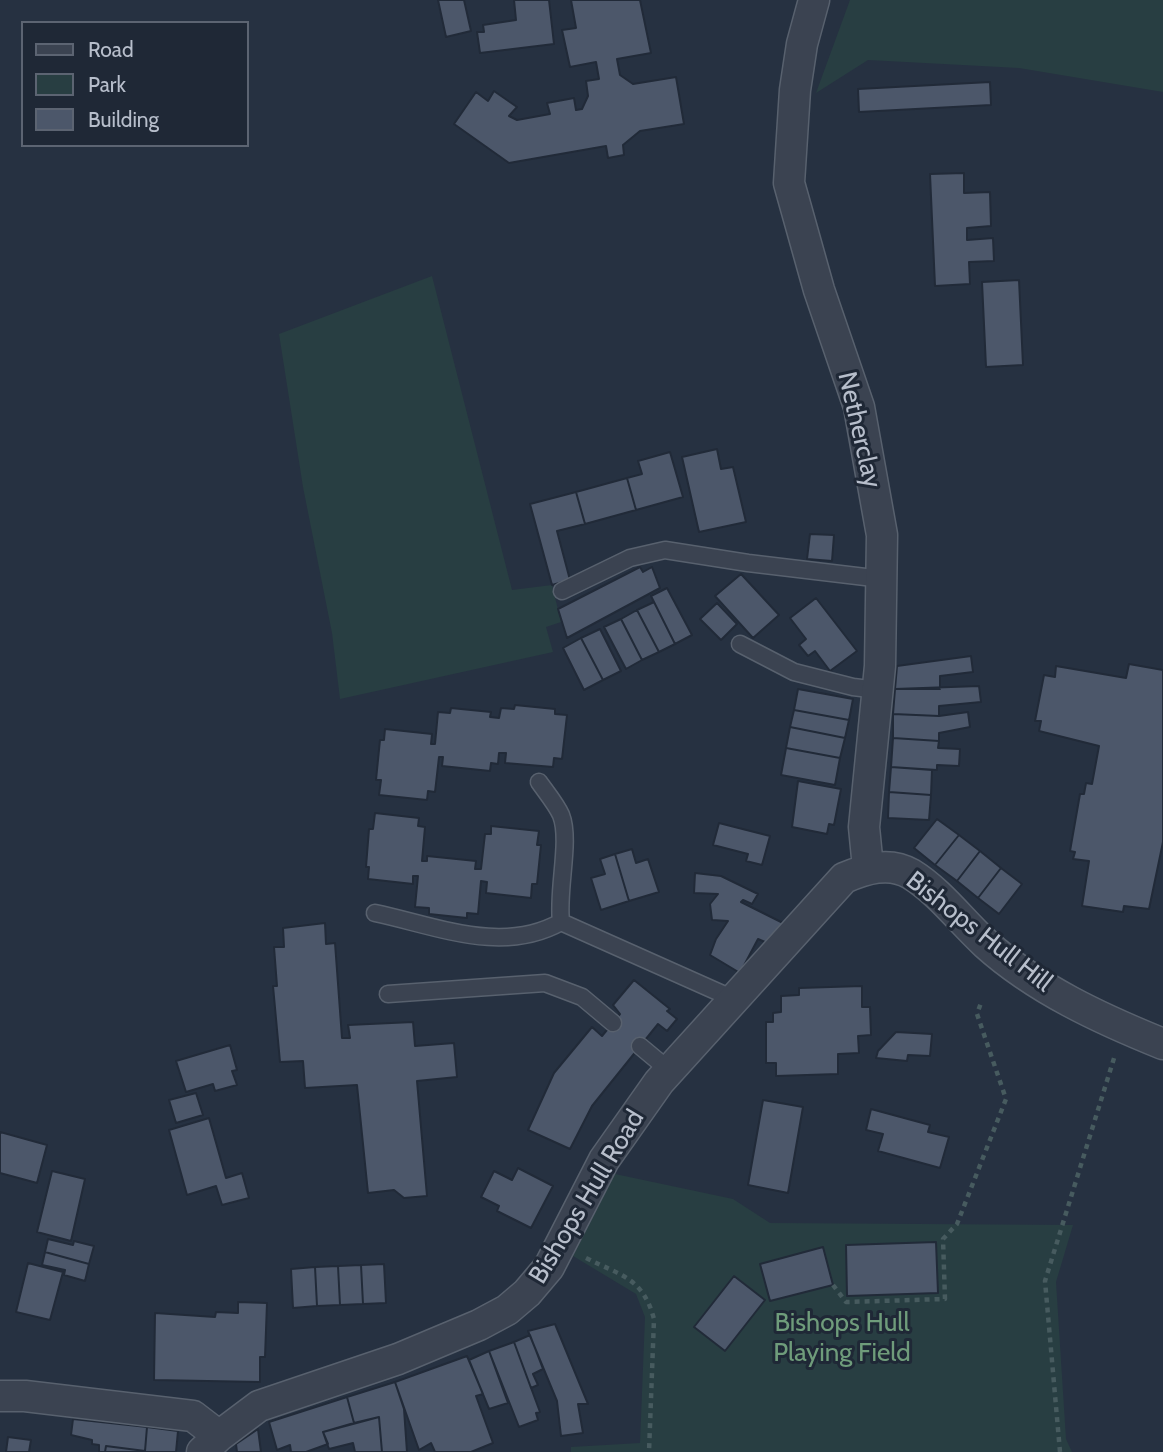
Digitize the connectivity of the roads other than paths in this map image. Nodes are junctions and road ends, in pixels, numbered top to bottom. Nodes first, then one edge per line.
1 (814, 0) edge
2 (882, 579) junction
3 (562, 591) dead end
4 (740, 644) dead end
5 (878, 690) junction
6 (539, 782) dead end
7 (868, 868) junction
8 (375, 913) dead end
9 (561, 922) junction
10 (388, 995) dead end
11 (736, 1000) junction
12 (613, 1023) dead end
13 (1163, 1044) edge
14 (640, 1046) dead end
15 (670, 1070) junction
16 (0, 1396) edge
17 (211, 1444) edge

1 - 2 street, Netherclay
2 - 3 lane
2 - 5 street, Netherclay
4 - 5 lane
5 - 7 street, Netherclay
6 - 9 lane
7 - 11 street, Bishops Hull Road
7 - 13 street, Bishops Hull Hill
8 - 9 lane
9 - 11 lane
10 - 12 lane
11 - 15 street, Bishops Hull Road
14 - 15 lane
15 - 17 street, Bishops Hull Road
16 - 17 street

